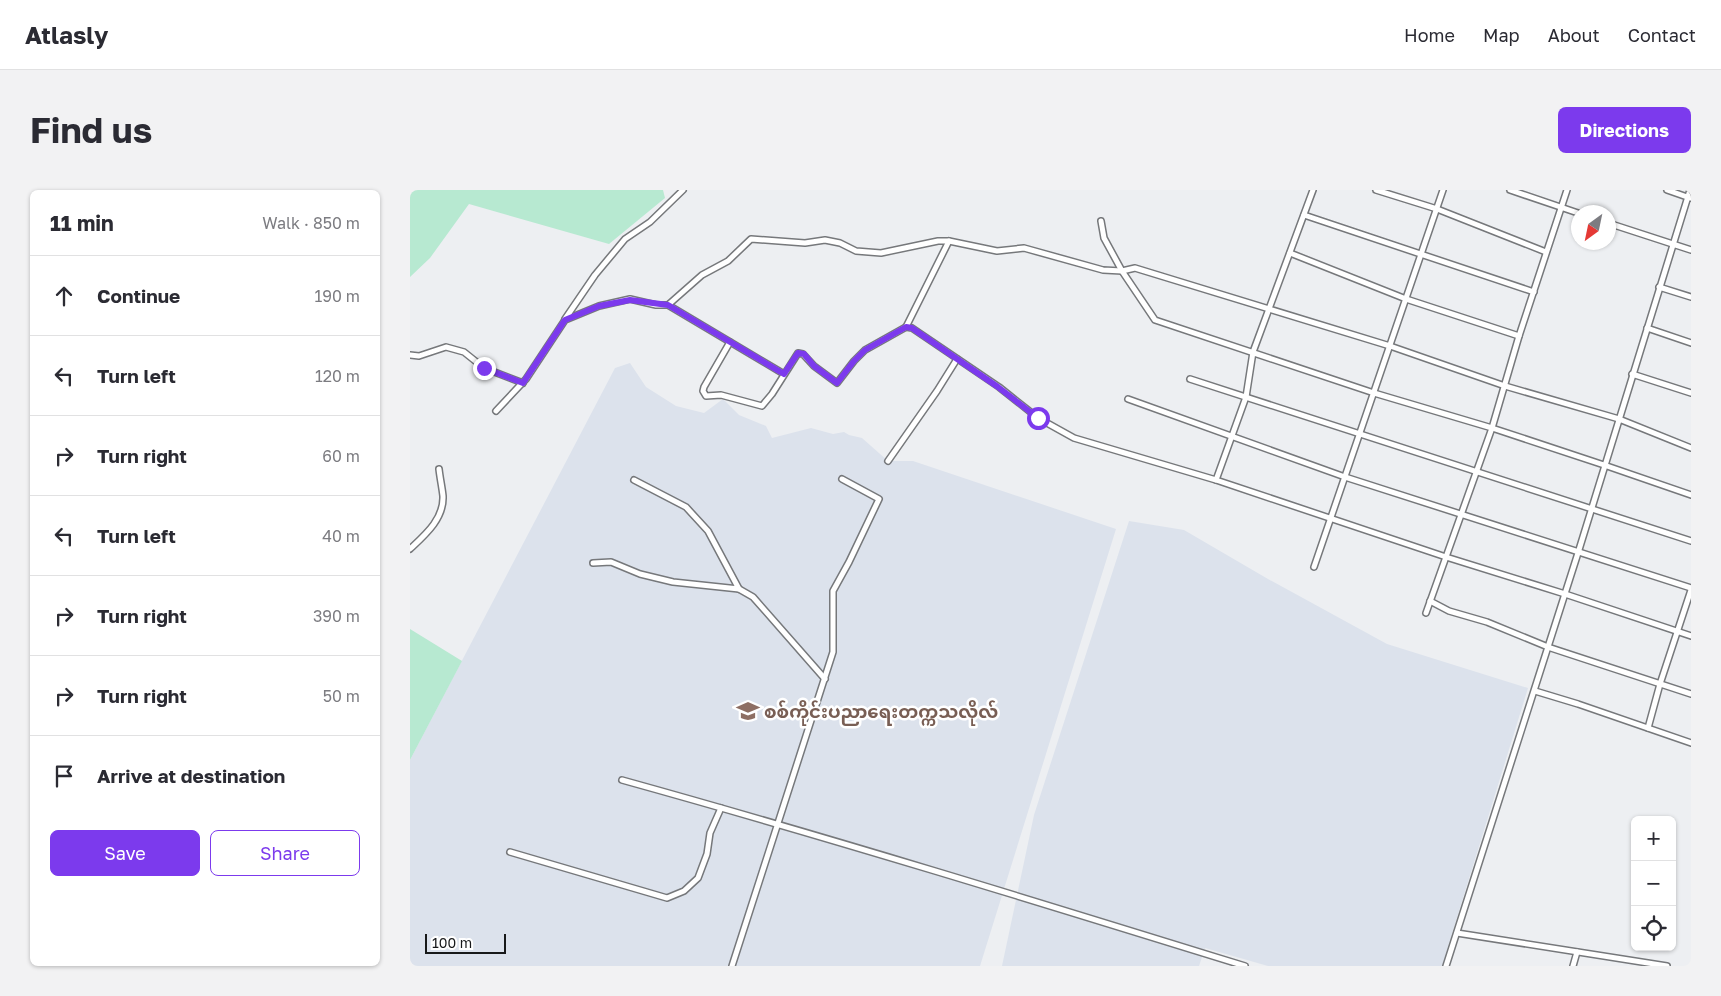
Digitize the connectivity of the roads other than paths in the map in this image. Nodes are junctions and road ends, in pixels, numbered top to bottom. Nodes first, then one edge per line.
1 (683, 190) edge
2 (1313, 190) edge
3 (1376, 190) edge
4 (1444, 190) edge
5 (1510, 190) edge
6 (1567, 190) edge
7 (1667, 190) edge
8 (1690, 190) edge
9 (1689, 197) edge
10 (1561, 207) junction
11 (1437, 209) junction
12 (1571, 211) edge
13 (1304, 215) junction
14 (1101, 221) dead end
15 (1616, 226) edge
16 (949, 241) junction
17 (1672, 244) junction
18 (1691, 250) edge
19 (1546, 252) junction
20 (1290, 253) junction
21 (1422, 254) junction
22 (1122, 271) junction
23 (1659, 286) junction
24 (1534, 292) junction
25 (1691, 297) edge
26 (1406, 299) junction
27 (668, 305) junction
28 (1269, 309) junction
29 (565, 320) junction
30 (906, 327) junction
31 (1647, 328) junction
32 (1519, 336) junction
33 (730, 342) junction
34 (1691, 343) edge
35 (1390, 346) junction
36 (1253, 352) junction
37 (410, 355) edge
38 (957, 359) junction
39 (784, 374) junction
40 (1632, 374) junction
41 (1190, 379) dead end
42 (523, 383) junction
43 (1505, 386) junction
44 (1691, 393) edge
45 (1374, 394) junction
46 (1246, 397) junction
47 (1128, 399) dead end
48 (496, 411) dead end
49 (1619, 419) junction
50 (1492, 428) junction
51 (1360, 433) junction
52 (1231, 436) junction
53 (1691, 448) edge
54 (888, 461) dead end
55 (1604, 465) junction
56 (439, 469) dead end
57 (1477, 471) junction
58 (1345, 477) junction
59 (842, 479) dead end
60 (634, 480) dead end
61 (1216, 480) junction
62 (1691, 495) edge
63 (1591, 508) junction
64 (1462, 514) junction
65 (1331, 519) junction
66 (1691, 541) edge
67 (410, 549) edge
68 (1578, 553) junction
69 (1446, 558) junction
70 (593, 563) dead end
71 (1314, 567) dead end
72 (738, 588) junction
73 (1691, 589) edge
74 (1565, 594) junction
75 (1430, 601) junction
76 (1426, 613) dead end
77 (1677, 632) junction
78 (1691, 636) edge
79 (1548, 647) junction
80 (825, 679) junction
81 (1660, 684) junction
82 (1535, 692) junction
83 (1691, 694) edge
84 (1648, 728) junction
85 (1691, 742) edge
86 (622, 780) dead end
87 (721, 808) junction
88 (777, 824) junction
89 (510, 852) dead end
90 (1457, 933) junction
91 (1577, 952) junction
92 (732, 966) edge
93 (1245, 966) edge
94 (1446, 966) edge
95 (1572, 966) edge
96 (1667, 966) edge

1 - 29 street
2 - 13 street
3 - 11 street
4 - 11 street
5 - 10 street
6 - 10 street
7 - 9 street
8 - 9 street
9 - 17 street
10 - 12 street
10 - 19 street
11 - 19 street
11 - 21 street
13 - 20 street
13 - 21 street
14 - 22 street
15 - 17 street
16 - 22 street
16 - 27 street
16 - 30 street
17 - 18 street
17 - 23 street
19 - 24 street
20 - 26 street
20 - 28 street
21 - 24 street
21 - 26 street
22 - 28 street
22 - 36 street
23 - 25 street
23 - 31 street
24 - 32 street
26 - 32 street
26 - 35 street
27 - 29 street
27 - 33 street
28 - 35 street
28 - 36 street
29 - 42 street
30 - 38 street
30 - 39 street
31 - 34 street
31 - 40 street
32 - 43 street
33 - 39 street
33 - 39 street
35 - 43 street
35 - 45 street
36 - 45 street
36 - 46 street
37 - 42 street
38 - 54 street
38 - 61 street
40 - 44 street
40 - 49 street
41 - 46 street
42 - 48 street
43 - 49 street
43 - 50 street
45 - 50 street
45 - 51 street
46 - 51 street
46 - 52 street
47 - 52 street
49 - 53 street
49 - 55 street
50 - 55 street
50 - 57 street
51 - 57 street
51 - 58 street
52 - 58 street
52 - 61 street
55 - 62 street
55 - 63 street
56 - 67 street
57 - 63 street
57 - 64 street
58 - 64 street
58 - 65 street
59 - 80 street
60 - 72 street
61 - 65 street
63 - 66 street
63 - 68 street
64 - 68 street
64 - 69 street
65 - 69 street
65 - 71 street
68 - 73 street
68 - 74 street
69 - 74 street
69 - 75 street
70 - 72 street
72 - 80 street
73 - 77 street
74 - 77 street
74 - 79 street
75 - 76 street
75 - 79 street
77 - 78 street
77 - 81 street
79 - 81 street
79 - 82 street
80 - 88 street
81 - 83 street
81 - 84 street
82 - 84 street
82 - 90 street
84 - 85 street
86 - 87 street
87 - 88 street
87 - 89 street
88 - 92 street
88 - 93 street
90 - 91 street
90 - 94 street
91 - 95 street
91 - 96 street

